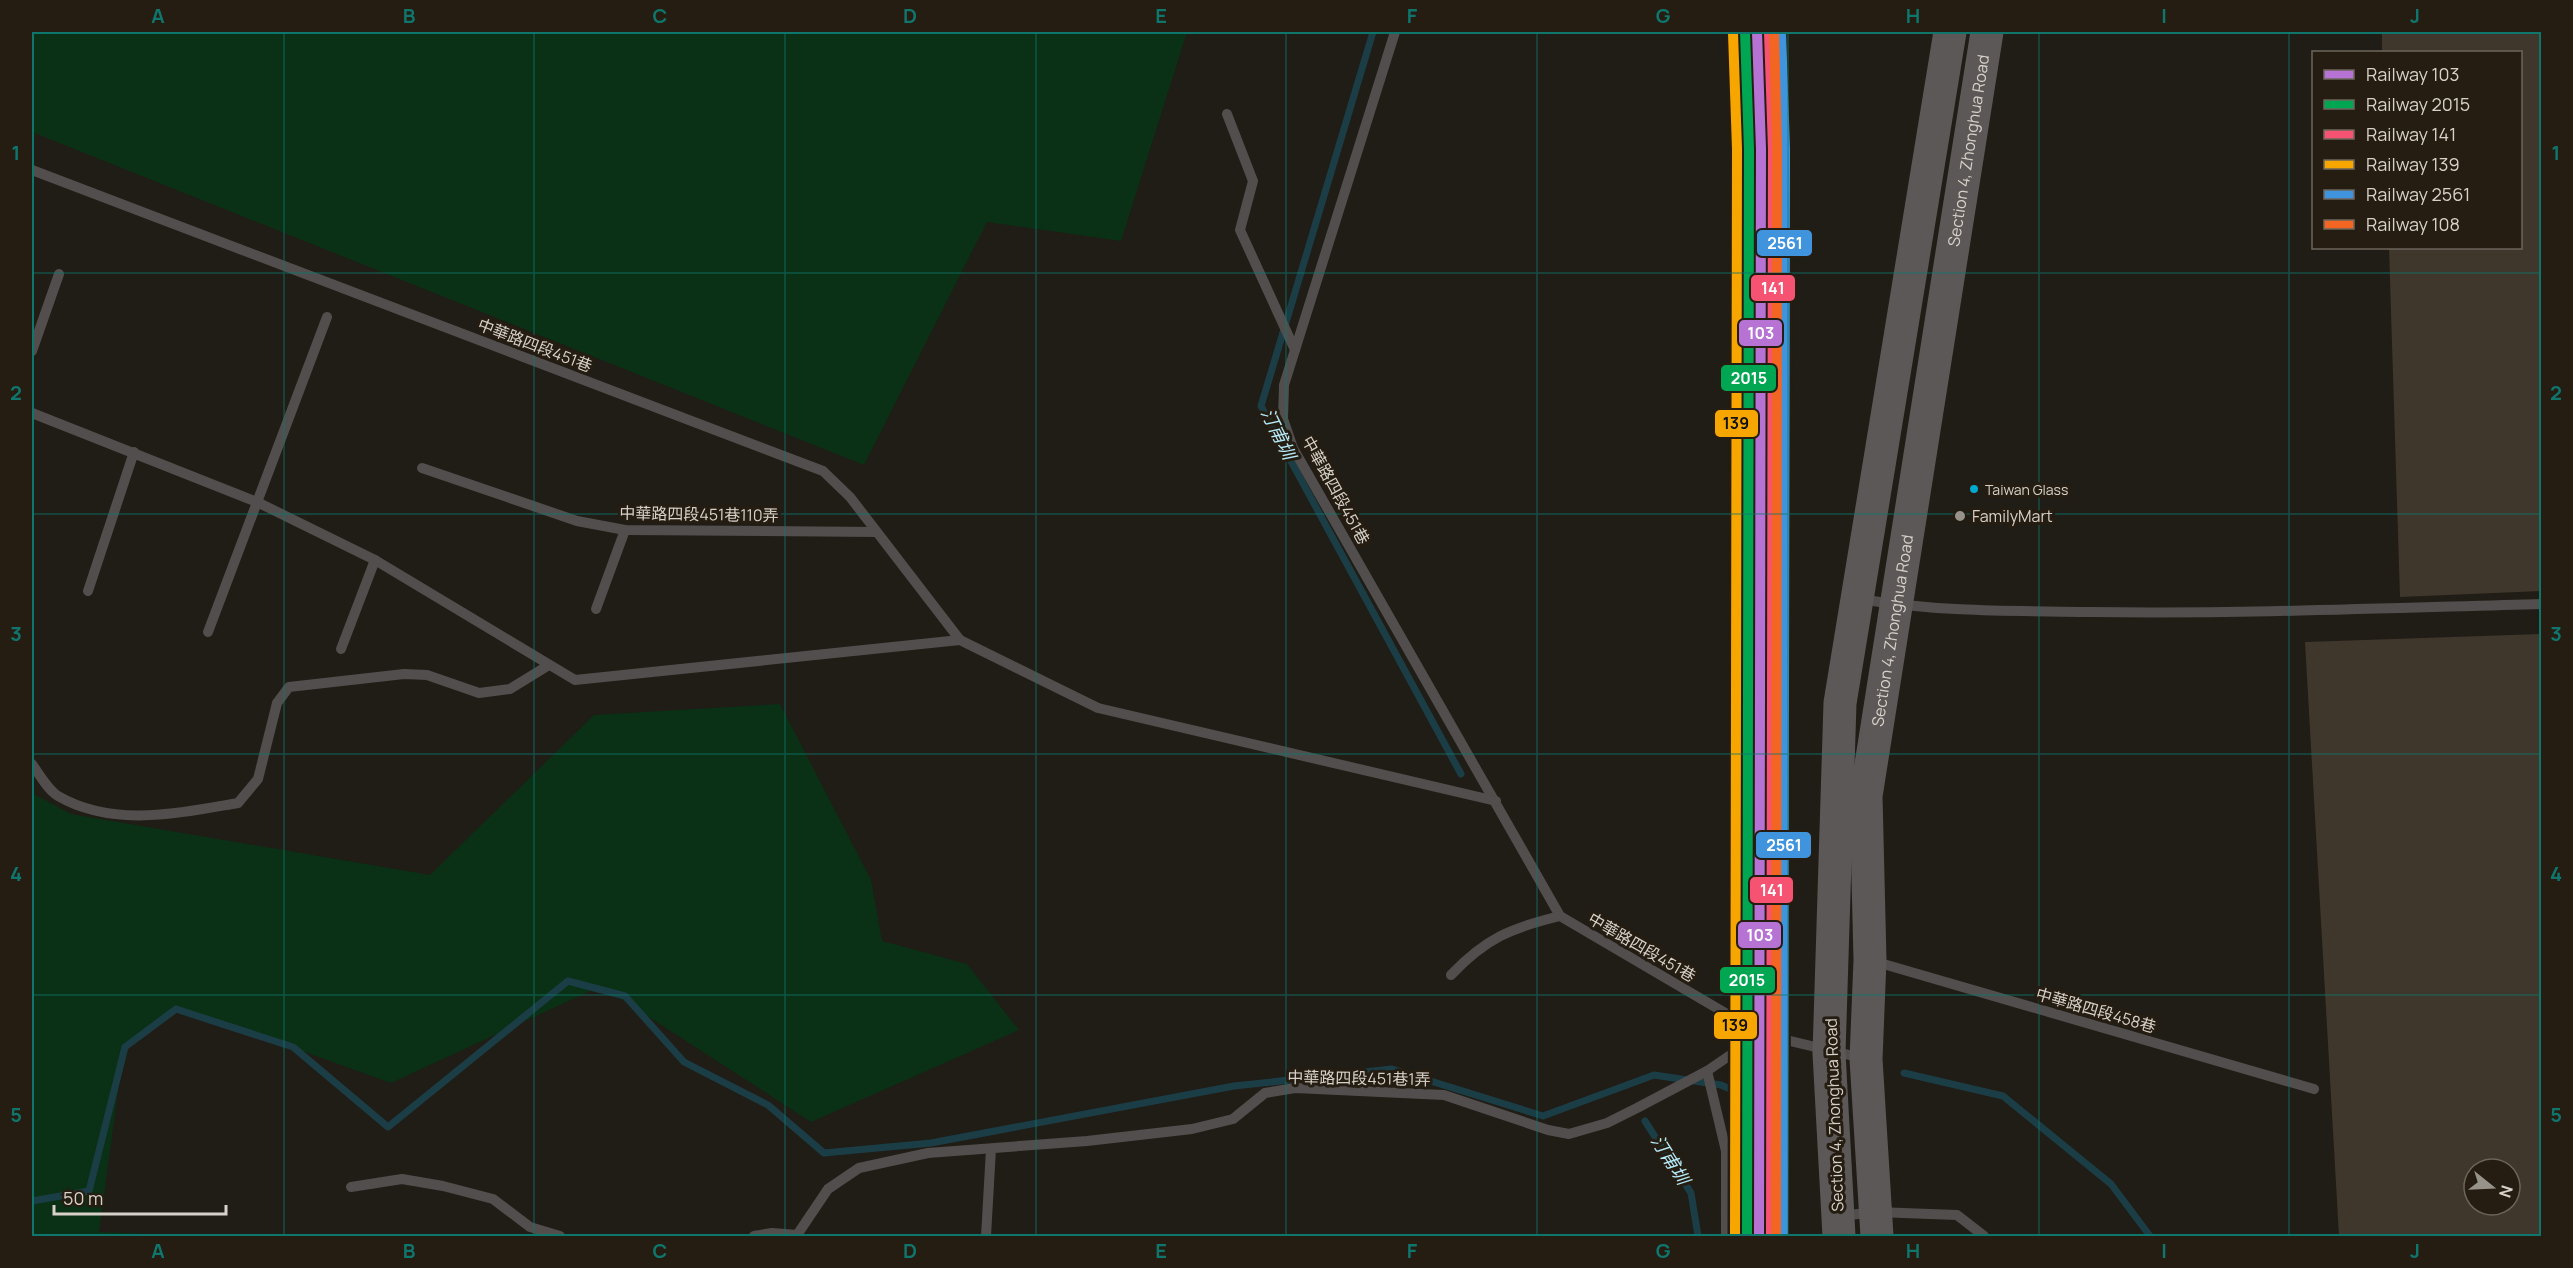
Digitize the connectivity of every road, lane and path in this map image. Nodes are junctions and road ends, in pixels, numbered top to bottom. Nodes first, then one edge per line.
1 (1395, 32) edge
2 (1950, 32) edge
3 (1987, 32) edge
4 (1227, 114) dead end
5 (32, 170) edge
6 (59, 274) dead end
7 (327, 317) dead end
8 (1295, 350) junction
9 (32, 351) edge
10 (32, 413) edge
11 (134, 453) junction
12 (422, 468) dead end
13 (256, 502) junction
14 (626, 530) junction
15 (876, 532) junction
16 (375, 560) junction
17 (88, 591) dead end
18 (1857, 599) junction
19 (2541, 604) edge
20 (1895, 605) junction
21 (596, 609) dead end
22 (208, 632) dead end
23 (960, 640) junction
24 (340, 649) dead end
25 (549, 665) junction
26 (32, 765) edge
27 (1496, 801) junction
28 (1560, 916) junction
29 (1870, 960) junction
30 (1451, 975) dead end
31 (1761, 1034) junction
32 (1829, 1053) junction
33 (1866, 1059) junction
34 (1707, 1071) junction
35 (2314, 1089) dead end
36 (991, 1149) junction
37 (351, 1187) dead end
38 (1876, 1224) edge
39 (1838, 1227) edge
40 (560, 1236) edge
41 (754, 1236) edge
42 (986, 1236) edge
43 (1726, 1236) edge
44 (1984, 1236) edge

1 - 8 lane, 中華路四段451巷
2 - 18 main road, Section 4, Zhonghua Road
3 - 20 main road, Section 4, Zhonghua Road
4 - 8 lane
5 - 15 lane, 中華路四段451巷
6 - 9 lane
7 - 13 lane
8 - 27 lane, 中華路四段451巷
10 - 11 lane
11 - 13 lane
11 - 17 lane
12 - 14 lane, 中華路四段451巷110弄
13 - 16 lane
13 - 22 lane
14 - 15 lane, 中華路四段451巷110弄
14 - 21 lane
15 - 23 lane, 中華路四段451巷
16 - 24 lane
16 - 25 lane
18 - 20 lane
18 - 32 main road, Section 4, Zhonghua Road
19 - 20 lane
20 - 29 main road, Section 4, Zhonghua Road
23 - 25 lane
23 - 27 lane, 中華路四段451巷
25 - 26 lane
27 - 28 lane, 中華路四段451巷
28 - 30 lane
28 - 31 lane, 中華路四段451巷
29 - 33 main road, Section 4, Zhonghua Road
29 - 35 lane, 中華路四段458巷
31 - 32 lane, 中華路四段451巷
31 - 34 lane, 中華路四段451巷1弄
32 - 33 lane, 中華路四段451巷
32 - 39 main road, Section 4, Zhonghua Road
33 - 38 main road, Section 4, Zhonghua Road
34 - 36 lane, 中華路四段451巷1弄
34 - 43 lane
36 - 41 lane, 中華路四段451巷1弄
36 - 42 lane
37 - 40 lane
38 - 39 lane
38 - 44 lane

